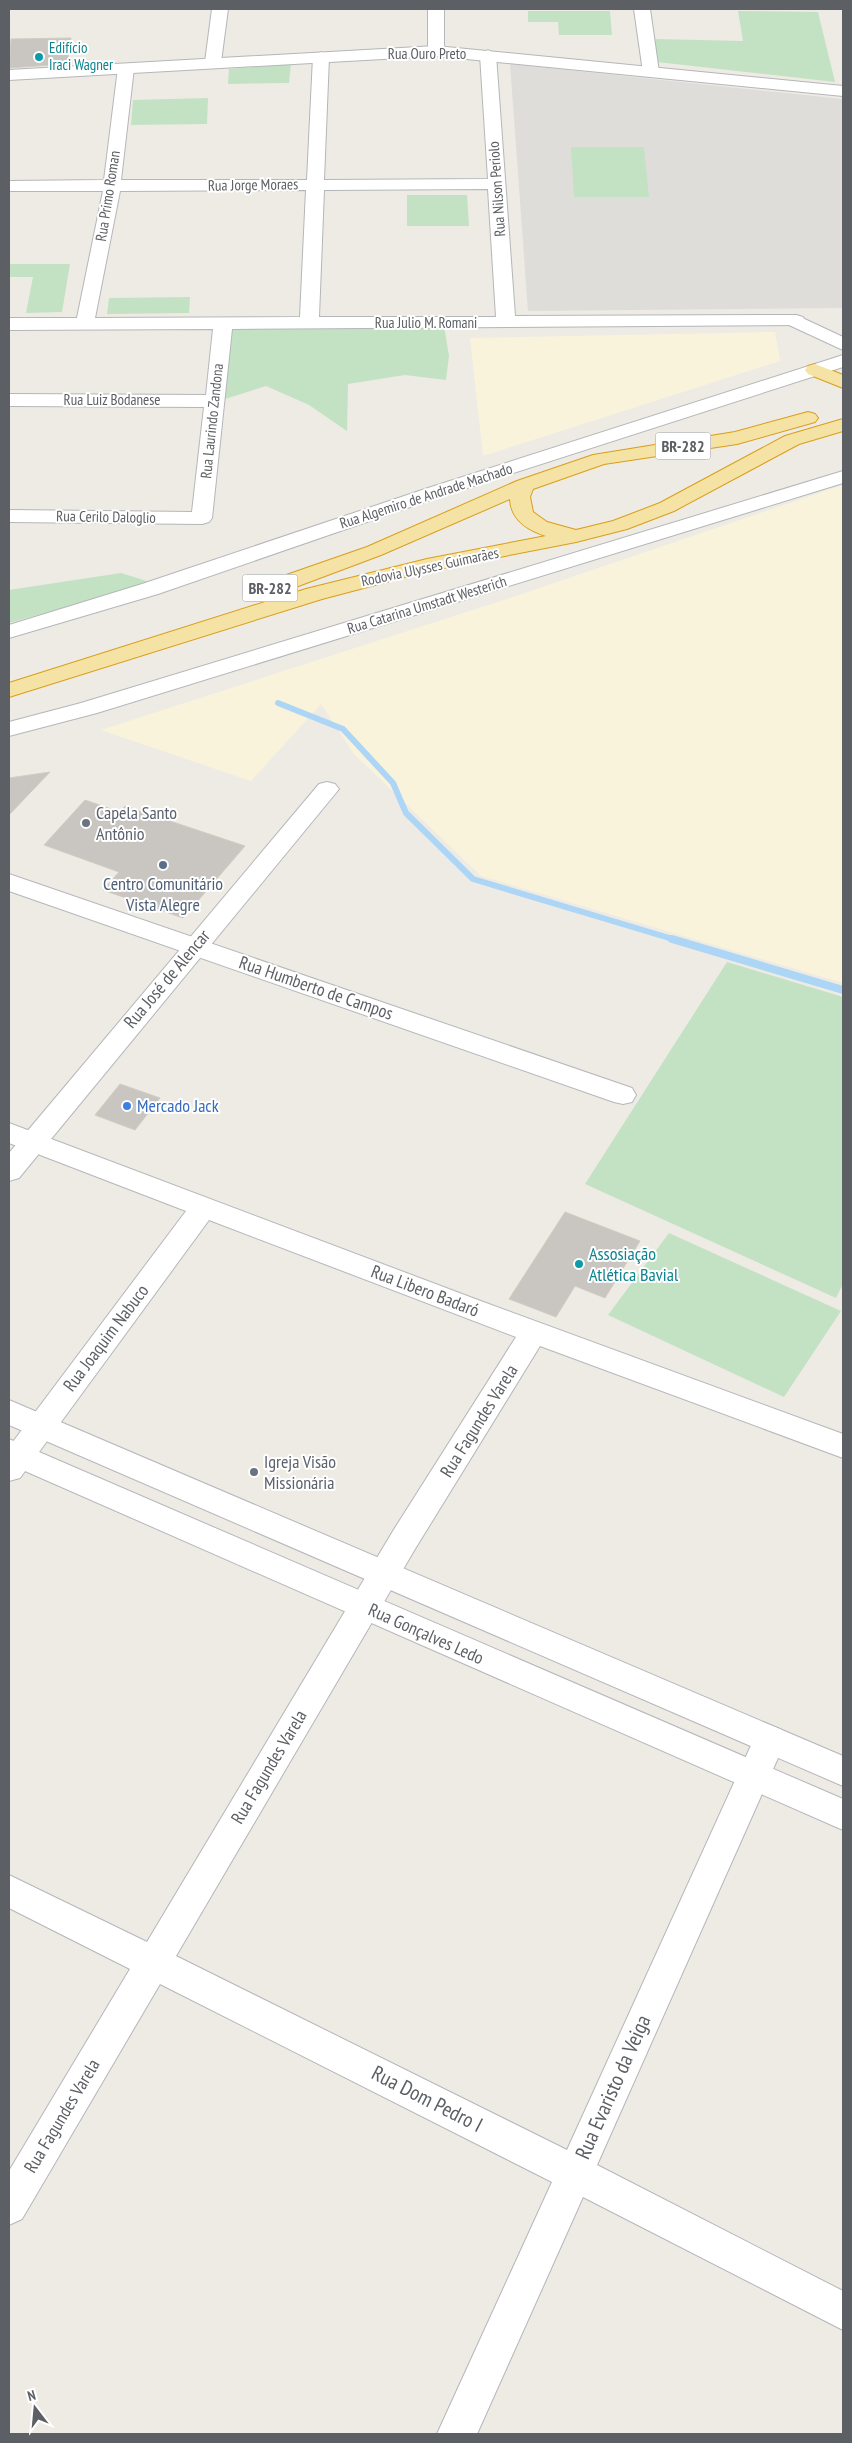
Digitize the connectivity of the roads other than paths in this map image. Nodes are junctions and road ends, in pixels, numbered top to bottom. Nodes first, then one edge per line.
1 (220, 9) edge
2 (436, 9) edge
3 (642, 9) edge
4 (436, 51) junction
5 (488, 55) junction
6 (321, 57) junction
7 (213, 62) junction
8 (126, 68) junction
9 (651, 72) junction
10 (9, 75) edge
11 (843, 91) edge
12 (497, 184) junction
13 (315, 185) junction
14 (9, 186) edge
15 (112, 187) junction
16 (834, 320) dead end
17 (796, 321) junction
18 (309, 322) junction
19 (9, 324) edge
20 (86, 324) junction
21 (223, 324) junction
22 (506, 324) junction
23 (843, 344) edge
24 (811, 356) junction
25 (843, 361) edge
26 (843, 382) edge
27 (9, 400) edge
28 (214, 401) junction
29 (843, 408) edge
30 (837, 429) edge
31 (843, 477) edge
32 (524, 485) junction
33 (9, 516) edge
34 (202, 518) joint
35 (576, 536) junction
36 (9, 632) edge
37 (9, 672) edge
38 (9, 690) edge
39 (9, 729) edge
40 (327, 789) dead end
41 (9, 882) edge
42 (195, 946) junction
43 (623, 1095) dead end
44 (21, 1137) edge
45 (9, 1171) edge
46 (204, 1207) junction
47 (534, 1332) junction
48 (9, 1412) edge
49 (41, 1426) junction
50 (843, 1446) edge
51 (12, 1458) edge
52 (207, 1496) junction
53 (184, 1529) junction
54 (385, 1573) junction
55 (365, 1606) junction
56 (568, 1653) junction
57 (550, 1688) junction
58 (770, 1740) junction
59 (843, 1771) edge
60 (752, 1777) junction
61 (843, 1815) edge
62 (9, 1891) edge
63 (153, 1962) junction
64 (574, 2173) junction
65 (9, 2206) edge
66 (843, 2311) edge
67 (458, 2434) edge

1 - 7 street
2 - 4 street
3 - 9 street
4 - 5 street, Rua Ouro Preto
4 - 6 street, Rua Ouro Preto
5 - 9 street, Rua Ouro Preto
5 - 12 street, Rua Nilson Periolo
6 - 7 street, Rua Ouro Preto
6 - 13 street
7 - 8 street, Rua Ouro Preto
8 - 10 street, Rua Ouro Preto
8 - 15 street, Rua Primo Roman
9 - 11 street, Rua Ouro Preto
12 - 13 street, Rua Jorge Moraes
12 - 22 street, Rua Nilson Periolo
13 - 15 street, Rua Jorge Moraes
13 - 18 street
14 - 15 street, Rua Jorge Moraes
15 - 20 street, Rua Primo Roman
16 - 17 street, Rua Julio M. Romani
17 - 22 street, Rua Julio M. Romani
17 - 23 street
17 - 24 street
18 - 21 street, Rua Julio M. Romani
18 - 22 street, Rua Julio M. Romani
19 - 20 street, Rua Julio M. Romani
20 - 21 street, Rua Julio M. Romani
21 - 28 street, Rua Laurindo Zandona
24 - 25 street, Rua Algemiro de Andrade Machado
24 - 26 highway
24 - 36 street, Rua Algemiro de Andrade Machado
27 - 28 street, Rua Luiz Bodanese
28 - 34 street, Rua Laurindo Zandona
29 - 32 highway, Rodovia Ulysses Guimarães / BR-282
30 - 35 highway, Rodovia Ulysses Guimarães / BR-282
31 - 39 street, Rua Catarina Umstadt Westerich
32 - 35 highway
32 - 37 highway, Rodovia Ulysses Guimarães / BR-282
33 - 34 street, Rua Cerilo Daloglio
35 - 38 highway, Rodovia Ulysses Guimarães / BR-282
40 - 42 street, Rua José de Alencar
41 - 42 street, Rua Humberto de Campos
42 - 43 street, Rua Humberto de Campos
42 - 44 street, Rua José de Alencar
44 - 45 street, Rua José de Alencar
44 - 46 street, Rua Libero Badaró
46 - 47 street, Rua Libero Badaró
46 - 49 street, Rua Joaquim Nabuco
47 - 50 street, Rua Libero Badaró
47 - 54 street, Rua Fagundes Varela
48 - 49 street
49 - 51 street, Rua Joaquim Nabuco
49 - 52 street
51 - 53 street, Rua Gonçalves Ledo
52 - 53 street
52 - 54 street
53 - 55 street, Rua Gonçalves Ledo
54 - 55 street, Rua Fagundes Varela
54 - 56 street
55 - 57 street, Rua Gonçalves Ledo
55 - 63 street, Rua Fagundes Varela
56 - 57 street
56 - 58 street
57 - 60 street, Rua Gonçalves Ledo
58 - 59 street
58 - 60 street, Rua Evaristo da Veiga
60 - 61 street, Rua Gonçalves Ledo
60 - 64 street, Rua Evaristo da Veiga
62 - 63 street, Rua Dom Pedro I
63 - 64 street, Rua Dom Pedro I
63 - 65 street, Rua Fagundes Varela
64 - 66 street, Rua Dom Pedro I
64 - 67 street, Rua Evaristo da Veiga

